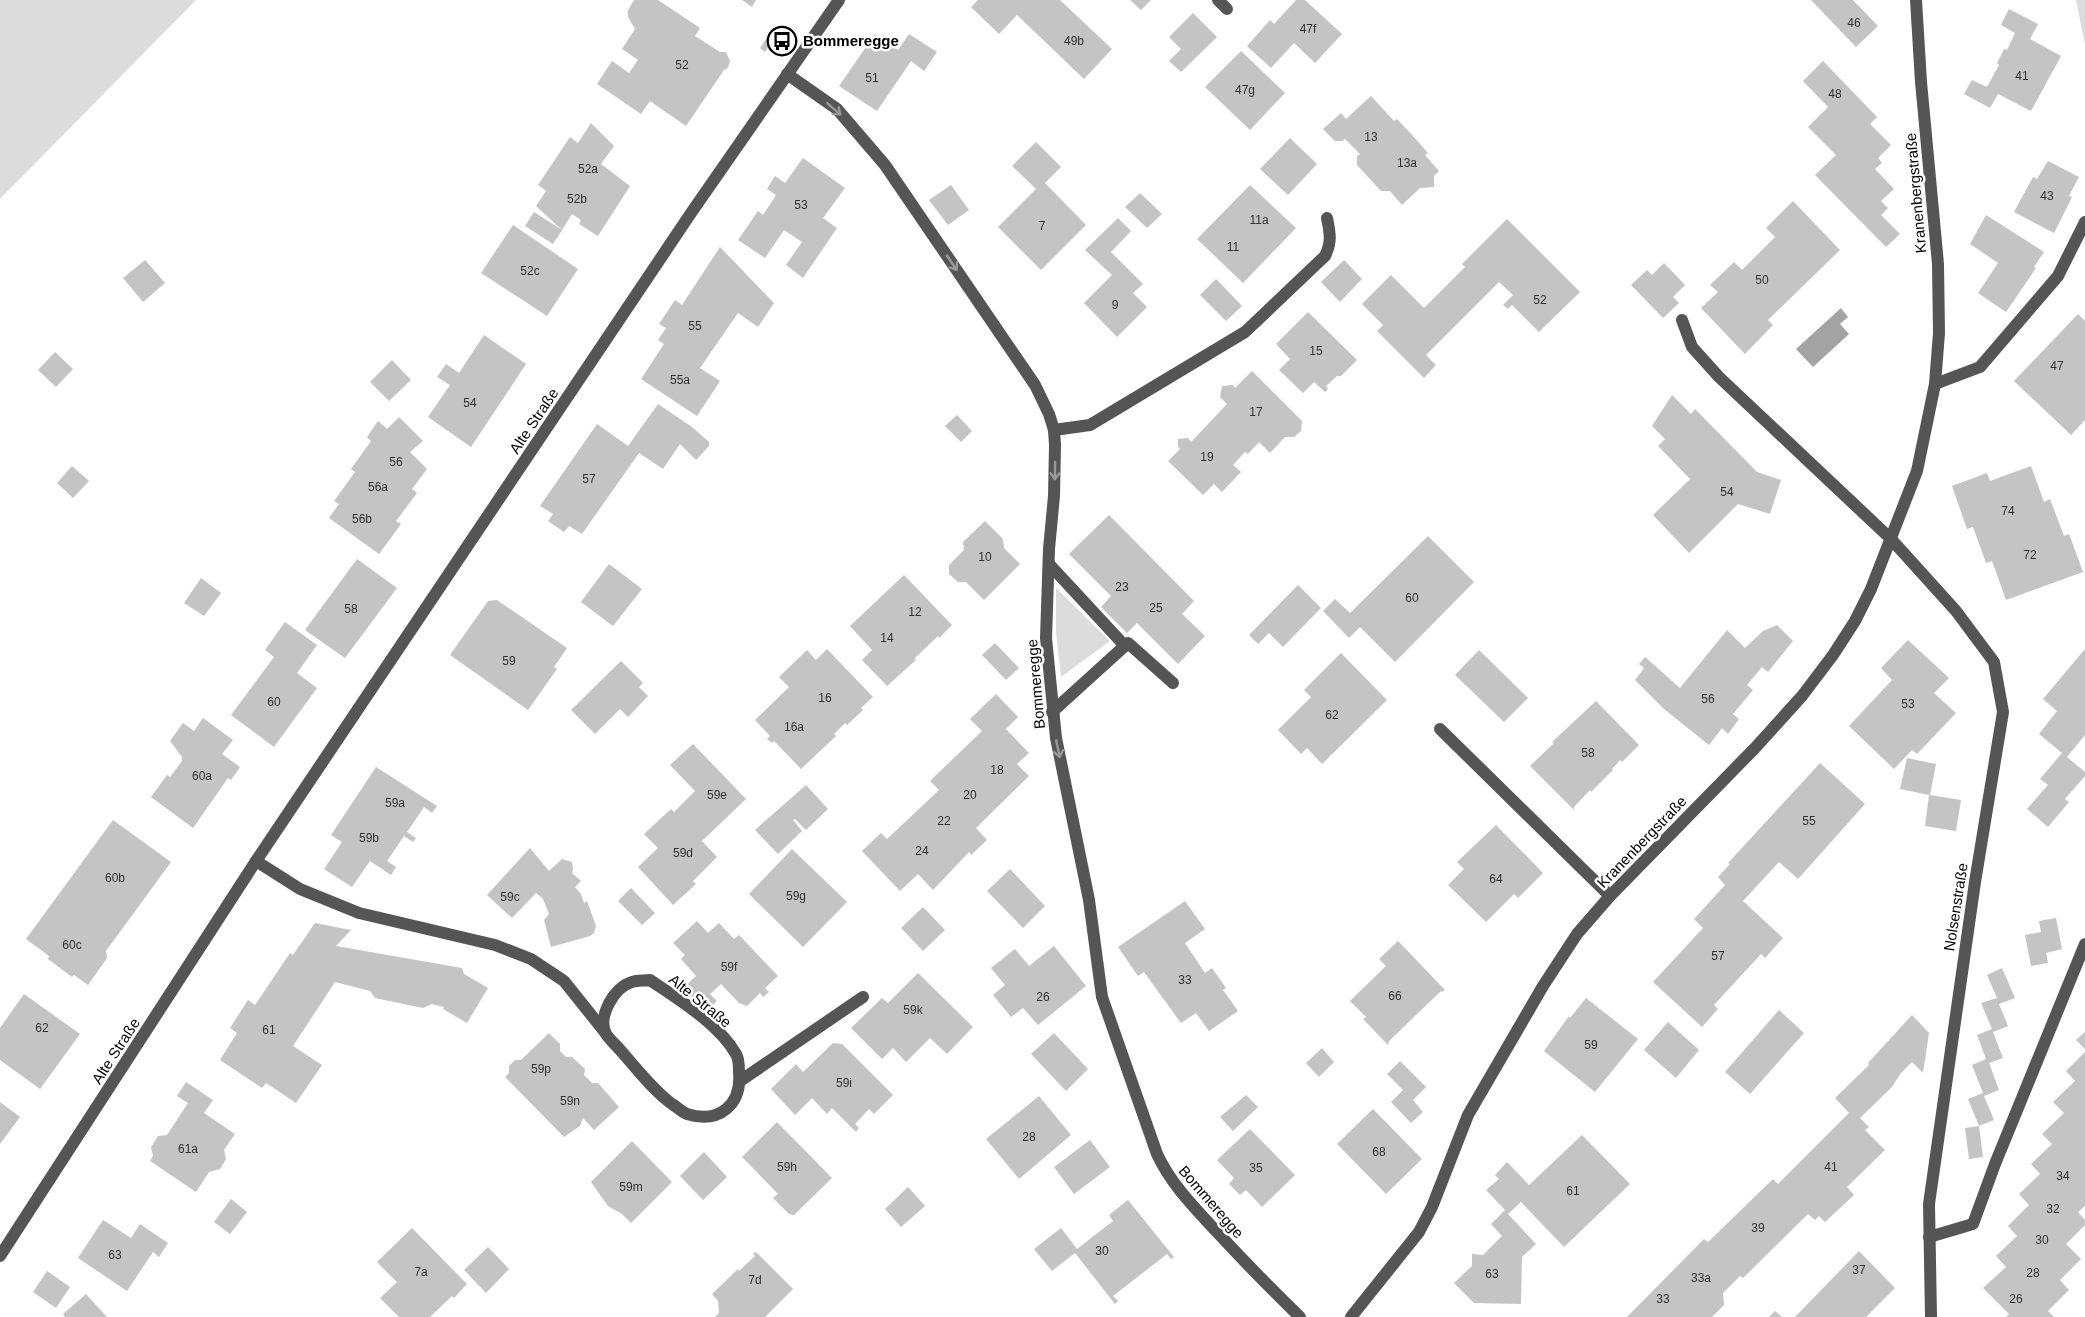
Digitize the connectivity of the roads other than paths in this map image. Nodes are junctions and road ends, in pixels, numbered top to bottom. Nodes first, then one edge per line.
1 (839, 0) edge
2 (1916, 0) edge
3 (787, 74) junction
4 (1327, 218) dead end
5 (2085, 222) edge
6 (1682, 320) dead end
7 (1935, 384) junction
8 (1054, 430) junction
9 (1891, 539) junction
10 (1049, 564) junction
11 (1125, 646) junction
12 (1173, 683) dead end
13 (1052, 712) junction
14 (1440, 729) dead end
15 (256, 861) junction
16 (1610, 896) junction
17 (2085, 944) edge
18 (863, 997) dead end
19 (606, 1033) junction
20 (740, 1081) junction
21 (1929, 1238) junction
22 (1, 1252) edge
23 (1300, 1317) edge
24 (1351, 1317) edge
25 (1931, 1317) edge

1 - 3 street, Alte Straße
2 - 7 street, Kranenbergstraße
3 -> 8 street, Bommeregge
3 - 15 street, Alte Straße
4 - 8 street
5 - 7 street
6 - 9 street, Nolsenstraße
7 - 9 street, Kranenbergstraße
8 -> 10 street, Bommeregge
9 - 16 street, Kranenbergstraße
9 - 21 street, Nolsenstraße
10 - 11 street
10 - 13 street, Bommeregge
11 - 12 street
11 - 13 street
13 -> 23 street, Bommeregge
14 - 16 street
15 - 19 street
15 - 22 street, Alte Straße
16 - 24 street, Kranenbergstraße
17 - 21 street
18 - 20 street
19 - 20 street
19 - 20 street, Alte Straße
21 - 25 street, Nolsenstraße

